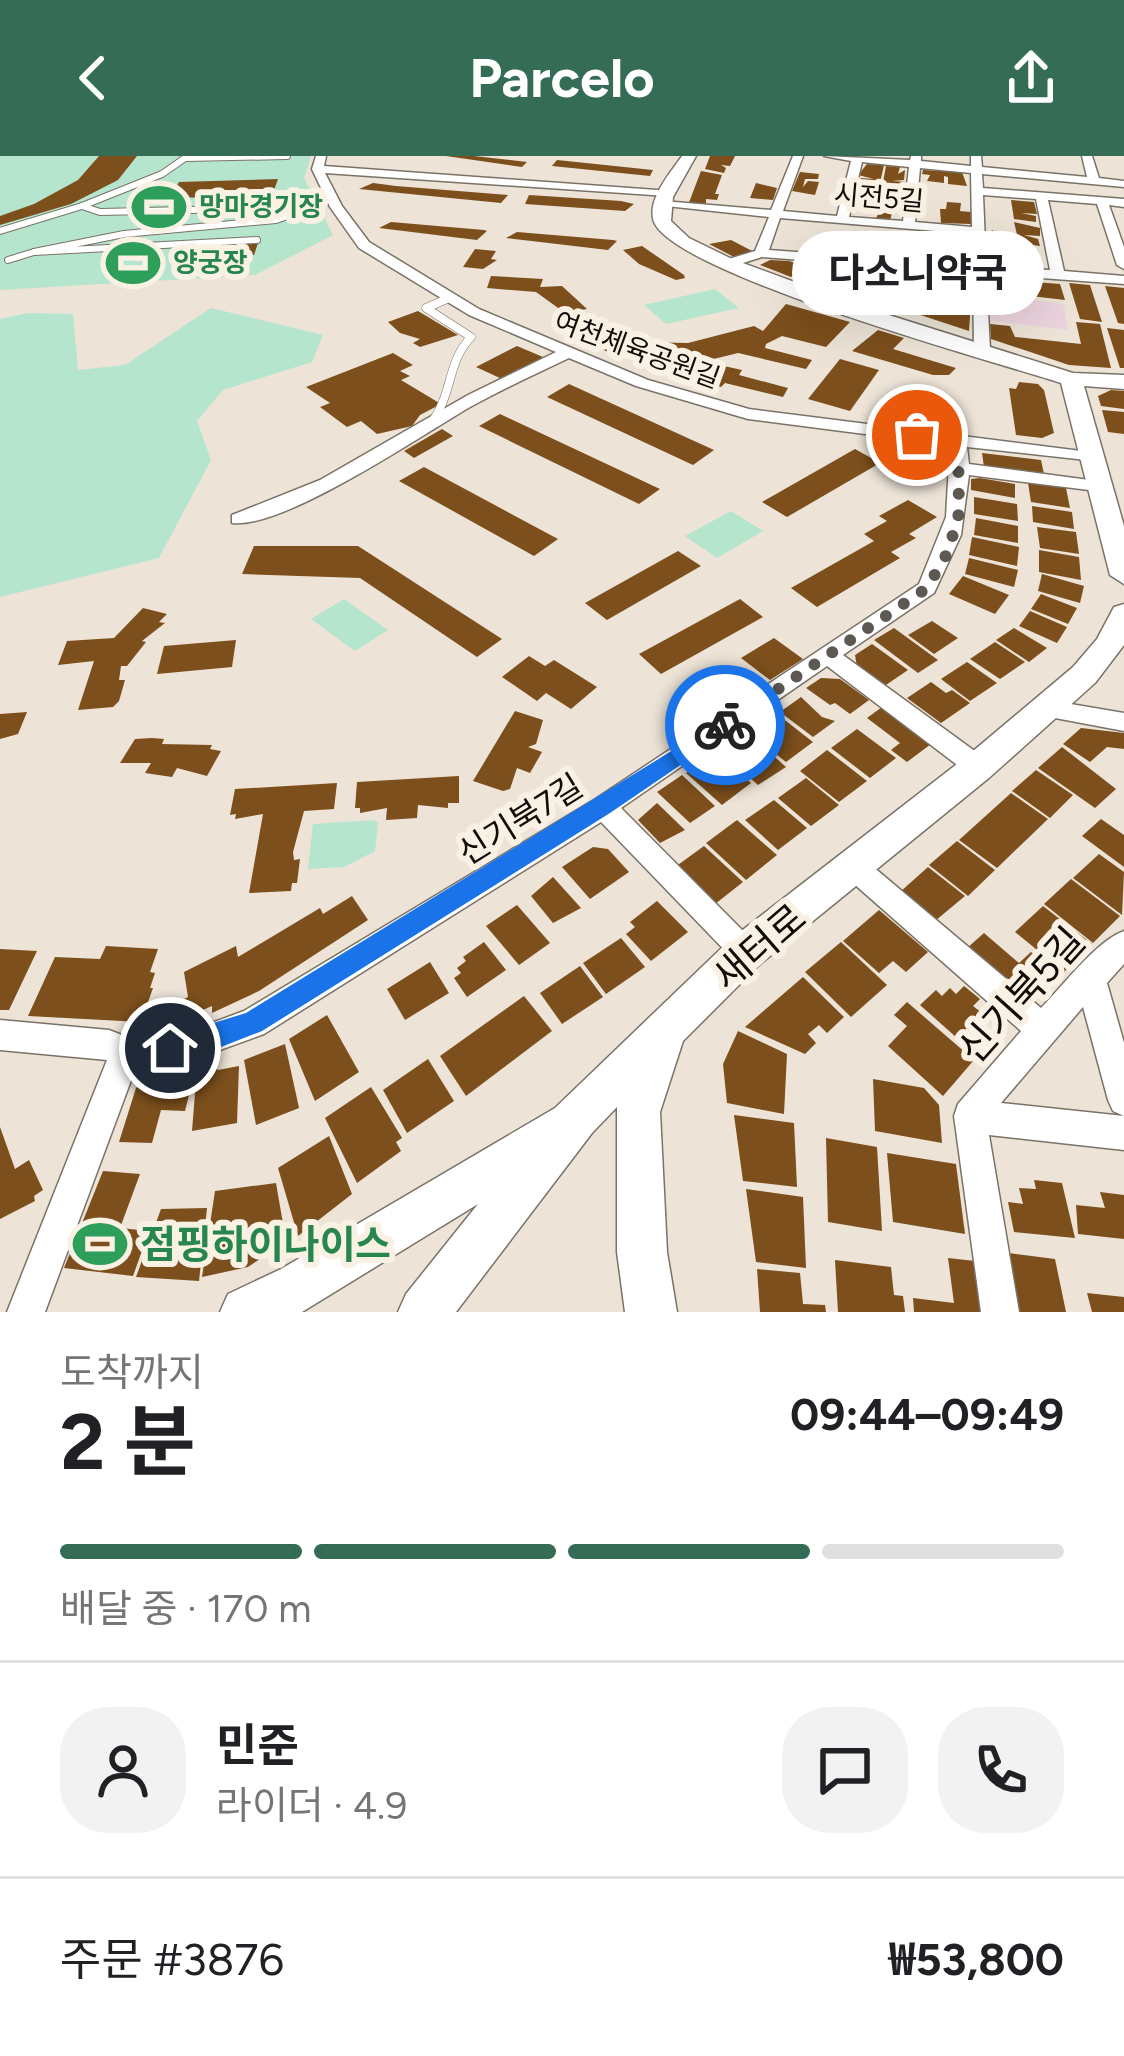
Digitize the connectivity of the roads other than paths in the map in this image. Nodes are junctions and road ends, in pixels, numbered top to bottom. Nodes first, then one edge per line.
1 (287, 156) edge
2 (689, 156) edge
3 (798, 156) edge
4 (829, 156) edge
5 (1032, 156) edge
6 (1087, 156) edge
7 (185, 157) edge
8 (857, 157) edge
9 (916, 160) edge
10 (319, 163) edge
11 (976, 163) edge
12 (368, 173) junction
13 (1036, 176) junction
14 (1094, 181) junction
15 (1124, 184) edge
16 (328, 188) junction
17 (976, 191) junction
18 (1041, 196) junction
19 (665, 199) junction
20 (1102, 202) junction
21 (1124, 203) edge
22 (82, 206) junction
23 (776, 214) junction
24 (842, 219) junction
25 (909, 225) junction
26 (978, 230) junction
27 (0, 231) edge
28 (257, 240) dead end
29 (34, 252) junction
30 (761, 253) junction
31 (8, 260) dead end
32 (727, 264) junction
33 (1124, 265) edge
34 (979, 271) junction
35 (1058, 276) junction
36 (1124, 280) edge
37 (449, 298) junction
38 (982, 349) junction
39 (569, 352) junction
40 (1071, 379) junction
41 (1124, 382) edge
42 (431, 424) junction
43 (958, 440) junction
44 (1089, 457) junction
45 (962, 469) junction
46 (1097, 486) junction
47 (239, 520) dead end
48 (1124, 575) edge
49 (1124, 614) edge
50 (829, 656) junction
51 (1047, 709) junction
52 (1124, 722) edge
53 (978, 767) junction
54 (603, 807) junction
55 (855, 868) junction
56 (1124, 944) edge
57 (745, 952) junction
58 (1090, 976) junction
59 (671, 1028) junction
60 (1042, 1029) junction
61 (0, 1035) edge
62 (126, 1053) junction
63 (1124, 1100) edge
64 (970, 1116) junction
65 (576, 1117) junction
66 (1124, 1133) edge
67 (26, 1312) edge
68 (246, 1312) edge
69 (424, 1312) edge
70 (651, 1312) edge
71 (1000, 1312) edge

1 - 7 lane
2 - 19 street
3 - 23 street
4 - 8 street
5 - 13 street
6 - 14 street
7 - 22 lane
8 - 9 street
8 - 24 street
9 - 11 street
9 - 25 street
10 - 12 street, 시전5길
10 - 16 street, 여천체육공원길
11 - 13 street
11 - 17 street
12 - 16 street
12 - 19 street, 시전5길
13 - 14 street
14 - 15 street
16 - 37 street, 여천체육공원길
17 - 18 street
17 - 26 street
18 - 20 street
18 - 35 street
19 - 23 street, 시전5길
19 - 32 street
20 - 21 street
20 - 33 street
22 - 27 lane
22 - 29 lane
23 - 24 street, 시전5길
23 - 30 street
24 - 25 street, 시전5길
25 - 26 street, 시전5길
26 - 34 street
28 - 29 lane
29 - 31 lane
30 - 32 street
30 - 34 street
32 - 38 street
34 - 35 street
34 - 38 street
35 - 36 street
37 - 39 street, 여천체육공원길
37 - 42 lane
38 - 40 street
39 - 42 street
39 - 43 street, 여천체육공원길
40 - 41 street
40 - 44 street
42 - 47 street
43 - 44 street, 여천체육공원길
43 - 45 street, 신기북7길
44 - 46 street
45 - 46 street
45 - 50 street, 신기북7길
46 - 48 street
49 - 51 street, 새터로
50 - 53 street
50 - 54 street, 신기북7길
51 - 52 street
51 - 53 street, 새터로
53 - 55 street, 새터로
54 - 57 street
54 - 62 street, 신기북7길
55 - 57 street, 새터로
55 - 60 street
56 - 58 street, 신기북5길
57 - 59 street, 새터로
58 - 60 street, 신기북5길
58 - 63 street
59 - 65 street, 새터로
59 - 70 street
60 - 64 street, 신기북5길
61 - 62 street, 신기북7길
62 - 67 street
64 - 66 street
64 - 71 street, 신기북5길
65 - 68 street
65 - 69 street, 새터로

